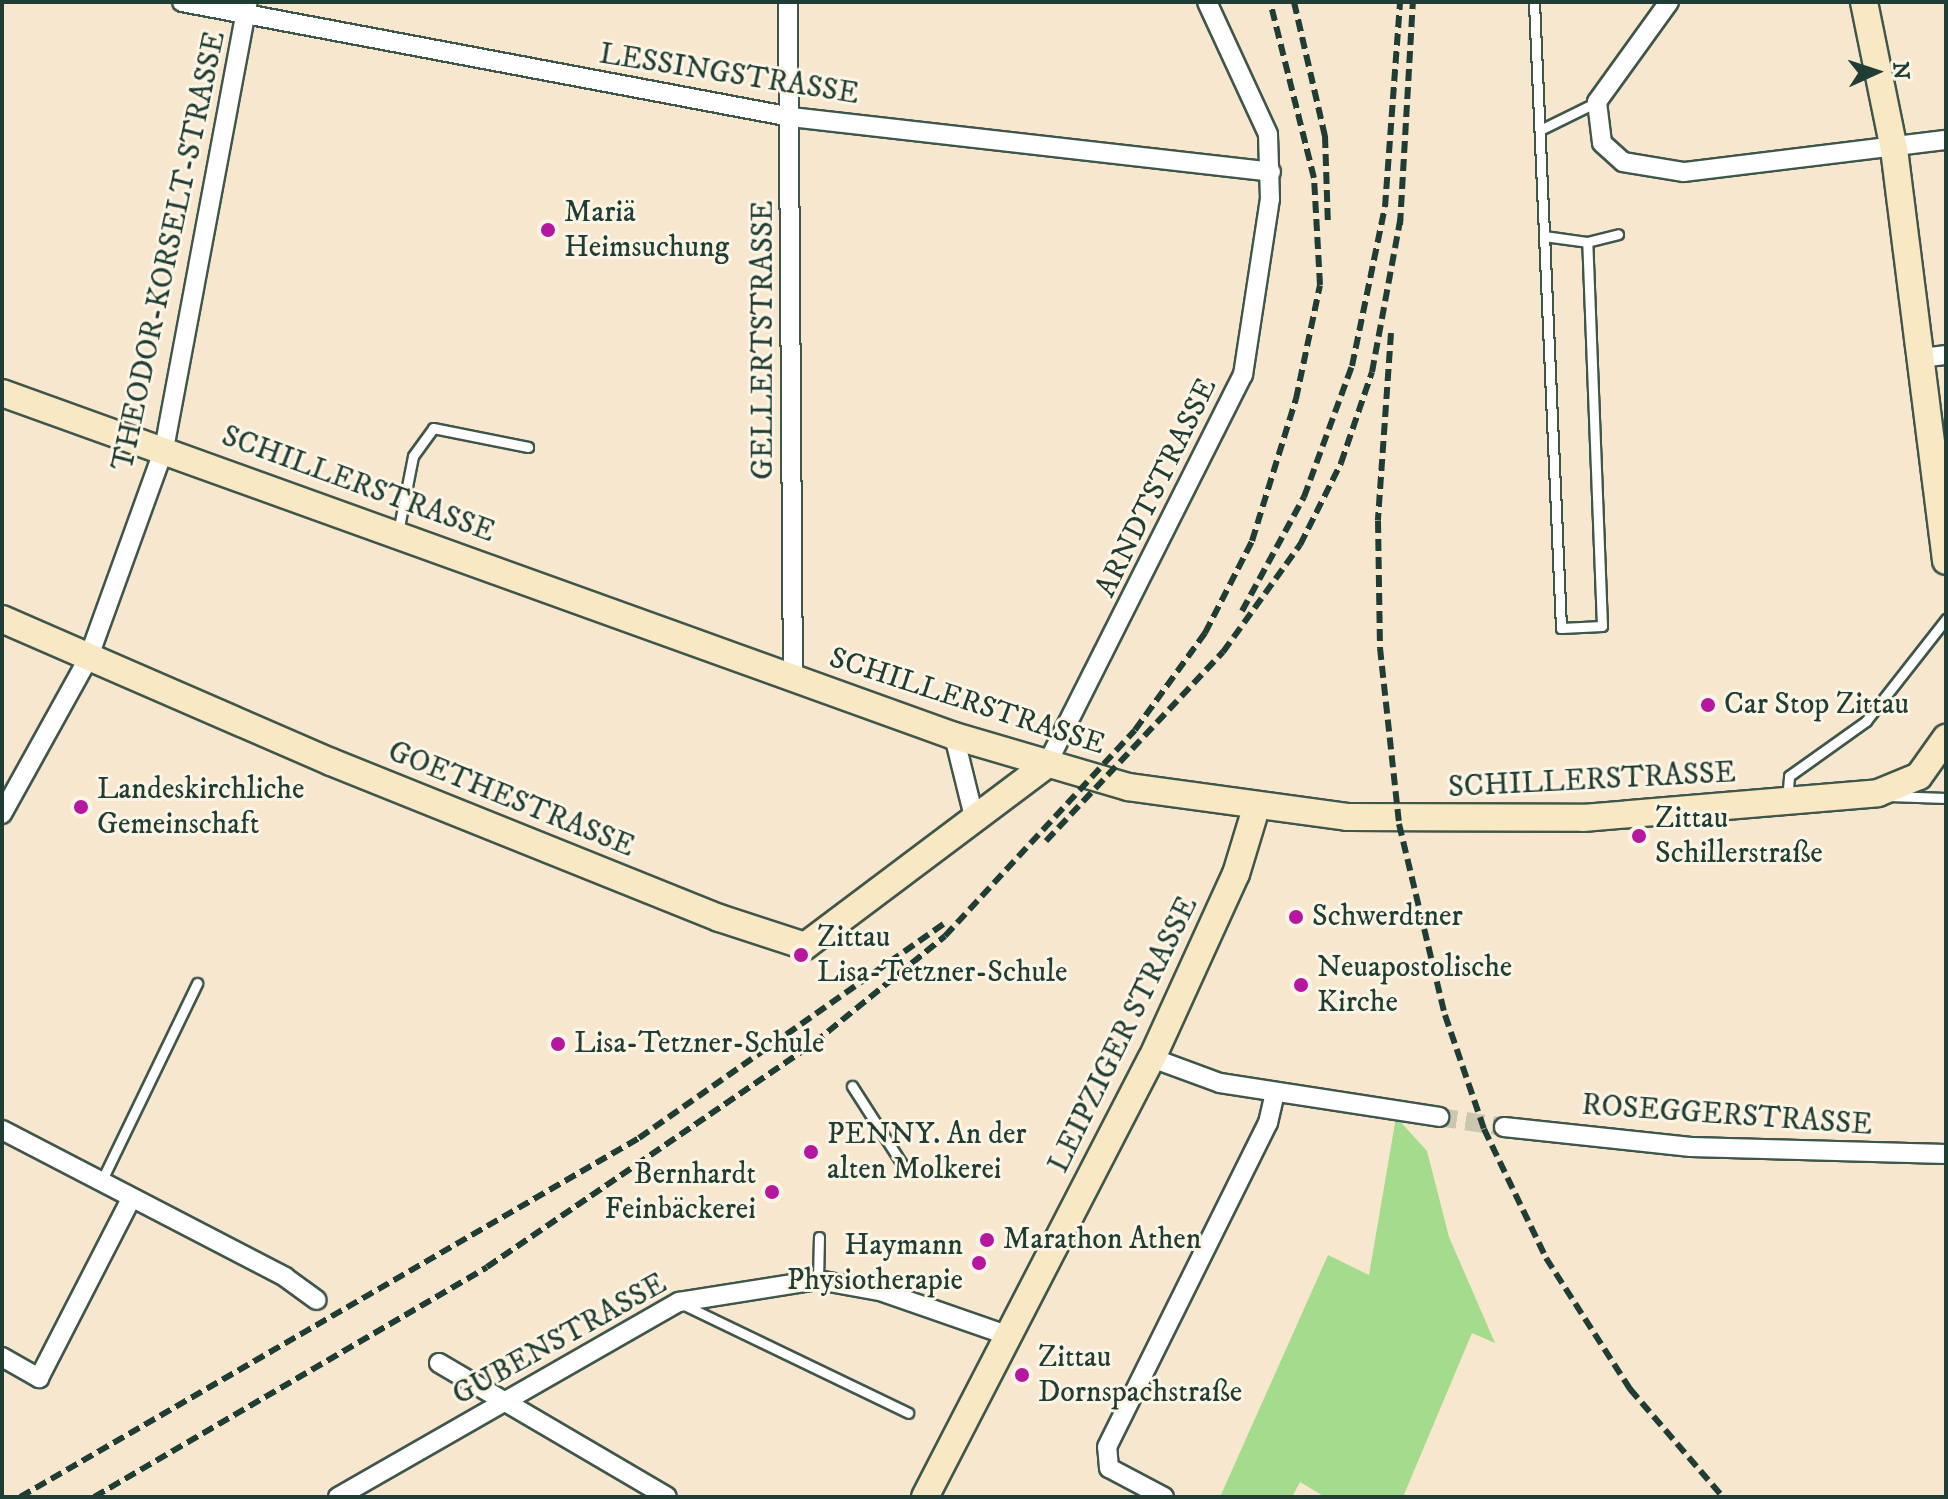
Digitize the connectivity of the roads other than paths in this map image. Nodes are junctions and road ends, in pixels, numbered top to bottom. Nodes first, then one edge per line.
1 (182, 2) edge
2 (788, 2) edge
3 (1207, 2) edge
4 (1534, 2) edge
5 (1669, 2) edge
6 (1864, 2) edge
7 (247, 8) edge
8 (1597, 102) junction
9 (791, 117) junction
10 (1540, 130) junction
11 (1946, 140) edge
12 (1894, 149) junction
13 (1271, 172) junction
14 (1618, 234) dead end
15 (1544, 236) junction
16 (1587, 242) junction
17 (1933, 356) edge
18 (2, 393) edge
19 (528, 447) dead end
20 (164, 449) junction
21 (398, 532) junction
22 (1946, 561) edge
23 (2, 619) edge
24 (1946, 619) edge
25 (88, 659) junction
26 (793, 679) junction
27 (954, 736) junction
28 (1942, 756) edge
29 (1047, 764) junction
30 (1878, 793) junction
31 (1946, 798) edge
32 (1787, 801) junction
33 (1256, 808) junction
34 (2, 814) edge
35 (975, 821) junction
36 (197, 983) dead end
37 (1152, 1058) junction
38 (852, 1086) dead end
39 (1275, 1093) junction
40 (1439, 1117) tunnel mouth
41 (1504, 1127) tunnel mouth
42 (2, 1130) edge
43 (1946, 1154) edge
44 (902, 1164) dead end
45 (100, 1184) junction
46 (131, 1199) junction
47 (819, 1237) dead end
48 (818, 1280) junction
49 (317, 1300) dead end
50 (679, 1302) junction
51 (1009, 1336) junction
52 (2, 1357) edge
53 (439, 1363) dead end
54 (506, 1400) junction
55 (908, 1413) dead end
56 (338, 1497) edge
57 (667, 1497) edge
58 (925, 1497) edge
59 (1164, 1497) edge

1 - 7 street, LESSINGSTRASSE
2 - 9 street, GELLERTSTRASSE
3 - 13 street, ARNDTSTRASSE
4 - 10 lane
5 - 8 street
6 - 12 main road
7 - 9 street, LESSINGSTRASSE
7 - 20 street, THEODOR-KORSELT-STRASSE
8 - 10 lane
8 - 12 street
9 - 13 street, LESSINGSTRASSE
9 - 26 street, GELLERTSTRASSE
10 - 15 lane
11 - 12 street
12 - 17 main road
13 - 29 street, ARNDTSTRASSE
14 - 16 lane
15 - 16 lane
15 - 16 lane
17 - 22 main road
18 - 20 main road, SCHILLERSTRASSE
19 - 21 lane
20 - 21 main road, SCHILLERSTRASSE
20 - 25 street, THEODOR-KORSELT-STRASSE
21 - 26 main road, SCHILLERSTRASSE
23 - 25 main road, GOETHESTRASSE
24 - 32 lane
25 - 34 street, THEODOR-KORSELT-STRASSE
25 - 35 main road, GOETHESTRASSE
26 - 27 main road, SCHILLERSTRASSE
27 - 29 main road, SCHILLERSTRASSE
27 - 35 street
28 - 30 main road, SCHILLERSTRASSE
29 - 33 main road, SCHILLERSTRASSE
29 - 35 main road, GOETHESTRASSE
30 - 31 lane
30 - 32 main road, SCHILLERSTRASSE
32 - 33 main road, SCHILLERSTRASSE
33 - 37 main road, LEIPZIGER STRASSE
36 - 45 lane
37 - 39 street
37 - 51 main road, LEIPZIGER STRASSE
38 - 44 lane
39 - 40 street
39 - 59 street
41 - 43 street, ROSEGGERSTRASSE
42 - 45 street
45 - 46 street
46 - 49 street
46 - 52 street
47 - 48 lane
48 - 50 street, GUBENSTRASSE
48 - 51 street, GUBENSTRASSE
50 - 54 street, GUBENSTRASSE
50 - 55 lane
51 - 58 main road, LEIPZIGER STRASSE
53 - 54 street
54 - 56 street, GUBENSTRASSE
54 - 57 street

